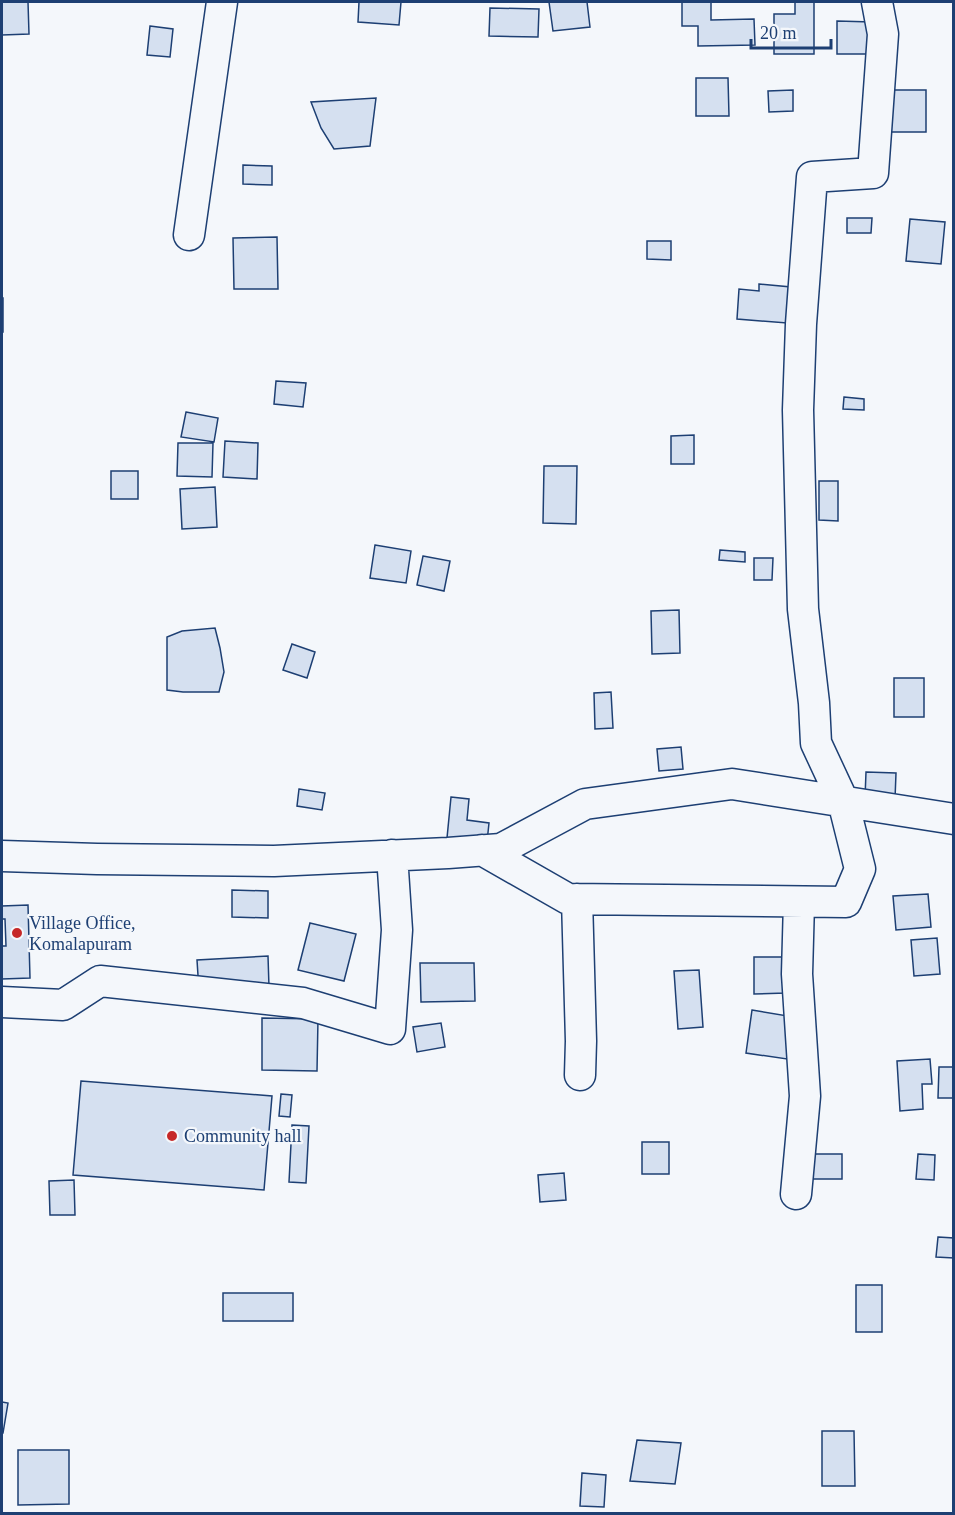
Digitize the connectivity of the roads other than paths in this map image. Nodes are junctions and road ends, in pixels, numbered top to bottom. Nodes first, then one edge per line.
1 (222, 2) edge
2 (877, 2) edge
3 (189, 235) dead end
4 (843, 801) junction
5 (954, 819) edge
6 (482, 850) junction
7 (392, 855) junction
8 (2, 856) edge
9 (577, 899) junction
10 (799, 902) junction
11 (2, 1002) edge
12 (580, 1075) dead end
13 (796, 1194) dead end

1 - 3 street
2 - 4 street
4 - 5 street
4 - 6 street
4 - 10 street
6 - 7 street
6 - 9 street
7 - 8 street
7 - 11 street
9 - 10 street
9 - 12 street
10 - 13 street

